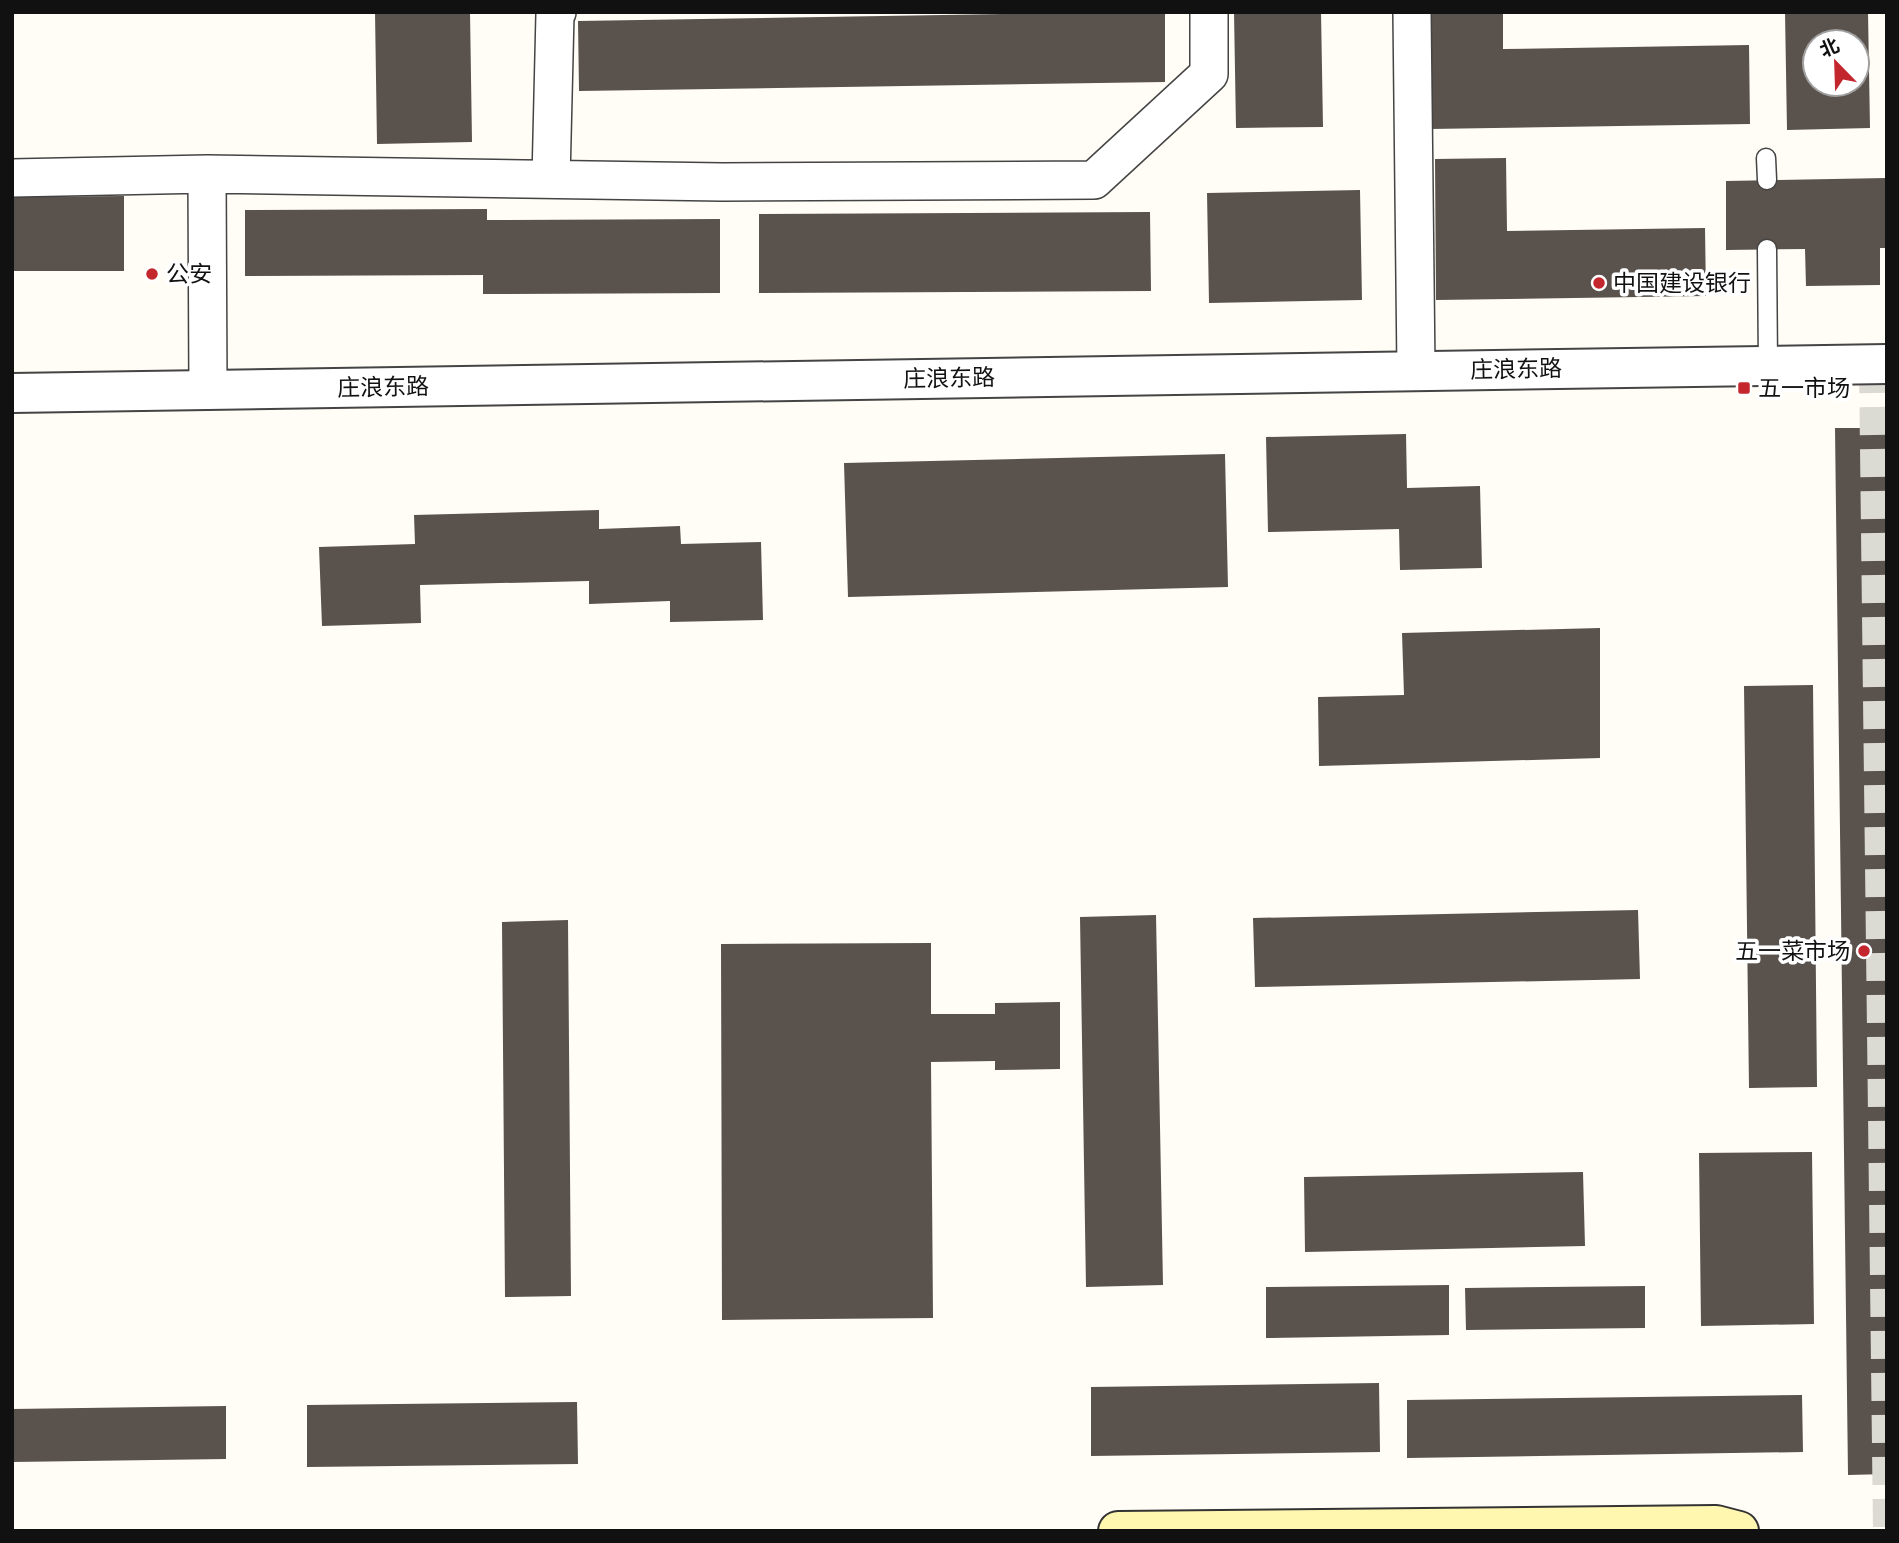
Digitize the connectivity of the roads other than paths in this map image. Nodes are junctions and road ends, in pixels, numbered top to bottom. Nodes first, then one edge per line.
1 (557, 12) edge
2 (1209, 12) edge
3 (1412, 12) edge
4 (1766, 158) dead end
5 (207, 174) junction
6 (12, 178) edge
7 (551, 179) junction
8 (1766, 180) dead end
9 (1767, 249) dead end
10 (1887, 364) edge
11 (1768, 366) junction
12 (1416, 370) junction
13 (208, 390) junction
14 (12, 393) edge
15 (1118, 1531) edge
16 (1739, 1531) edge

1 - 7 street
2 - 7 street
3 - 12 street
4 - 8 lane
5 - 6 street
5 - 7 street
5 - 13 street
9 - 11 lane
10 - 11 street, 庄浪东路
11 - 12 street, 庄浪东路
12 - 13 street, 庄浪东路
13 - 14 street, 庄浪东路
15 - 16 main road

